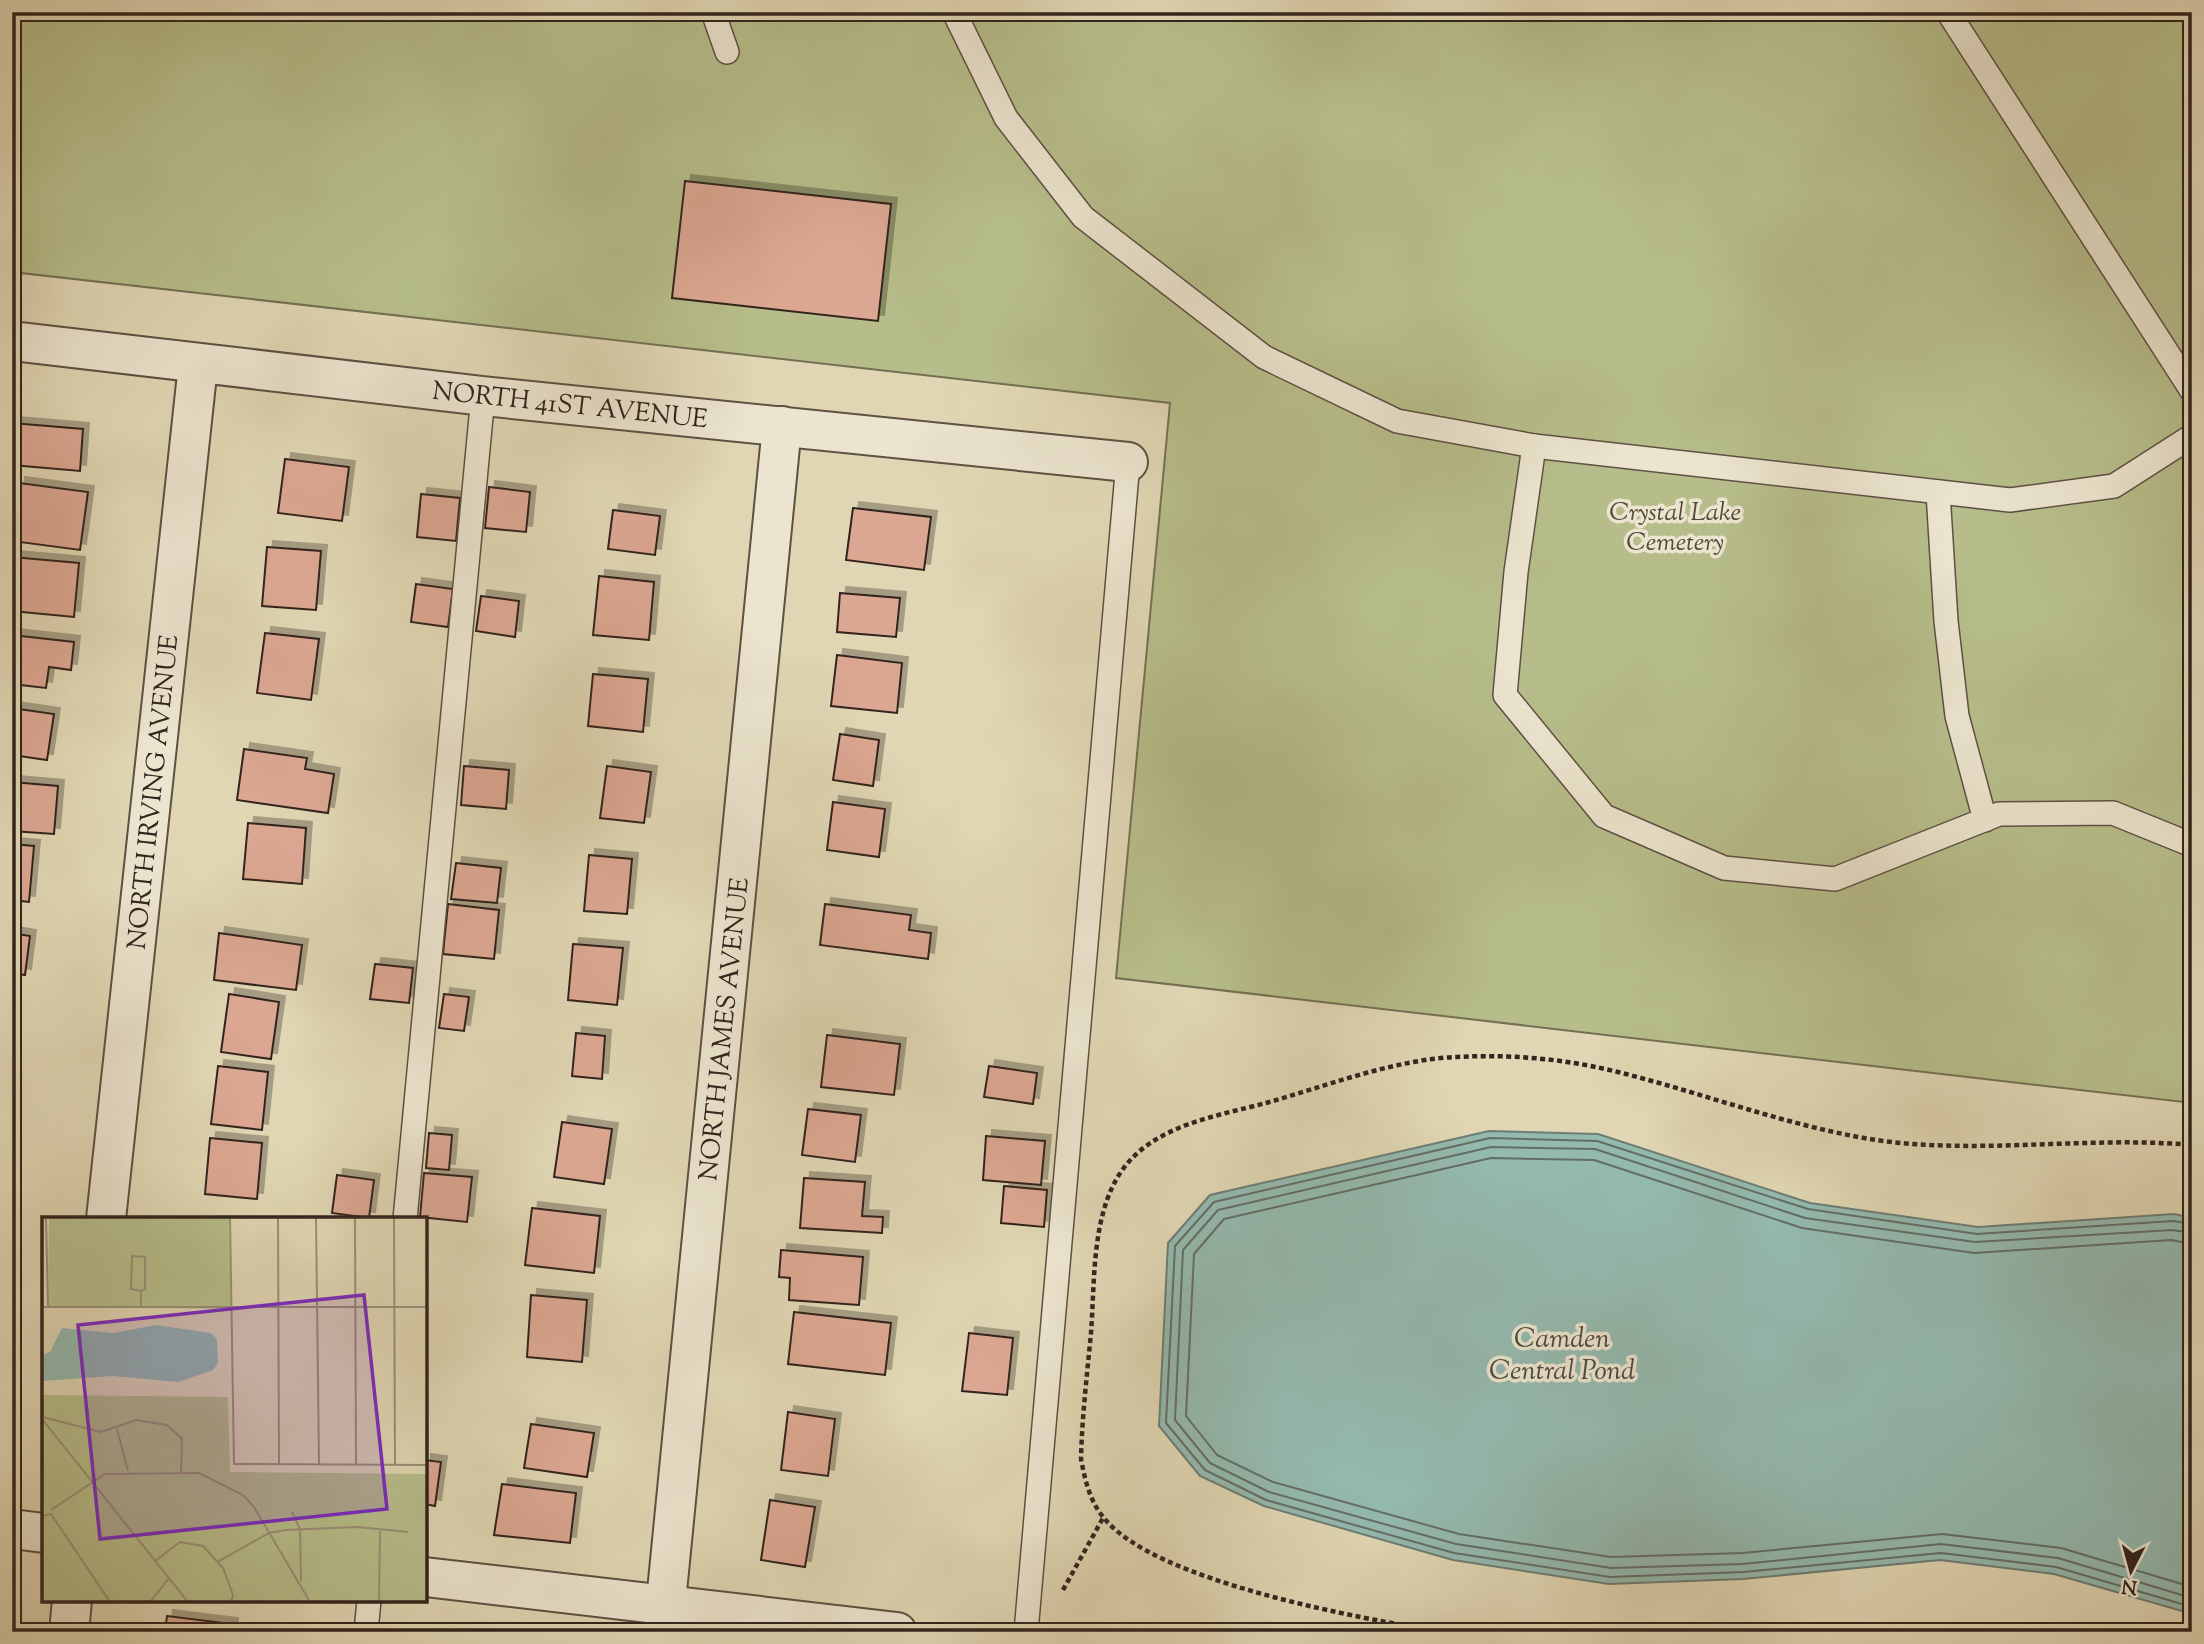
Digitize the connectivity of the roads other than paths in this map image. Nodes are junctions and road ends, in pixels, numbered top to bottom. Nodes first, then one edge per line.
1 (713, 12) edge
2 (954, 12) edge
3 (1948, 12) edge
4 (727, 52) dead end
5 (12, 341) edge
6 (198, 365) junction
7 (2192, 391) edge
8 (483, 396) junction
9 (782, 426) junction
10 (2192, 436) edge
11 (1534, 446) junction
12 (1128, 462) joint
13 (1938, 492) junction
14 (1985, 820) junction
15 (2192, 845) edge
16 (106, 1217) edge
17 (405, 1217) edge
18 (12, 1529) edge
19 (42, 1533) edge
20 (427, 1577) edge
21 (72, 1602) edge
22 (369, 1602) edge
23 (665, 1618) edge
24 (69, 1632) edge
25 (366, 1632) edge
26 (897, 1632) edge
27 (1026, 1632) edge

1 - 4 lane
2 - 11 lane
3 - 7 lane
5 - 6 street, NORTH 41ST AVENUE
6 - 8 street, NORTH 41ST AVENUE
6 - 16 street, NORTH IRVING AVENUE
8 - 9 street, NORTH 41ST AVENUE
8 - 17 lane
9 - 12 street, NORTH 41ST AVENUE
9 - 23 street, NORTH JAMES AVENUE
10 - 13 lane
11 - 13 lane
11 - 14 lane
12 - 27 lane
13 - 14 lane
14 - 15 lane
18 - 19 street
20 - 23 street
21 - 24 street
22 - 25 lane
23 - 26 street

